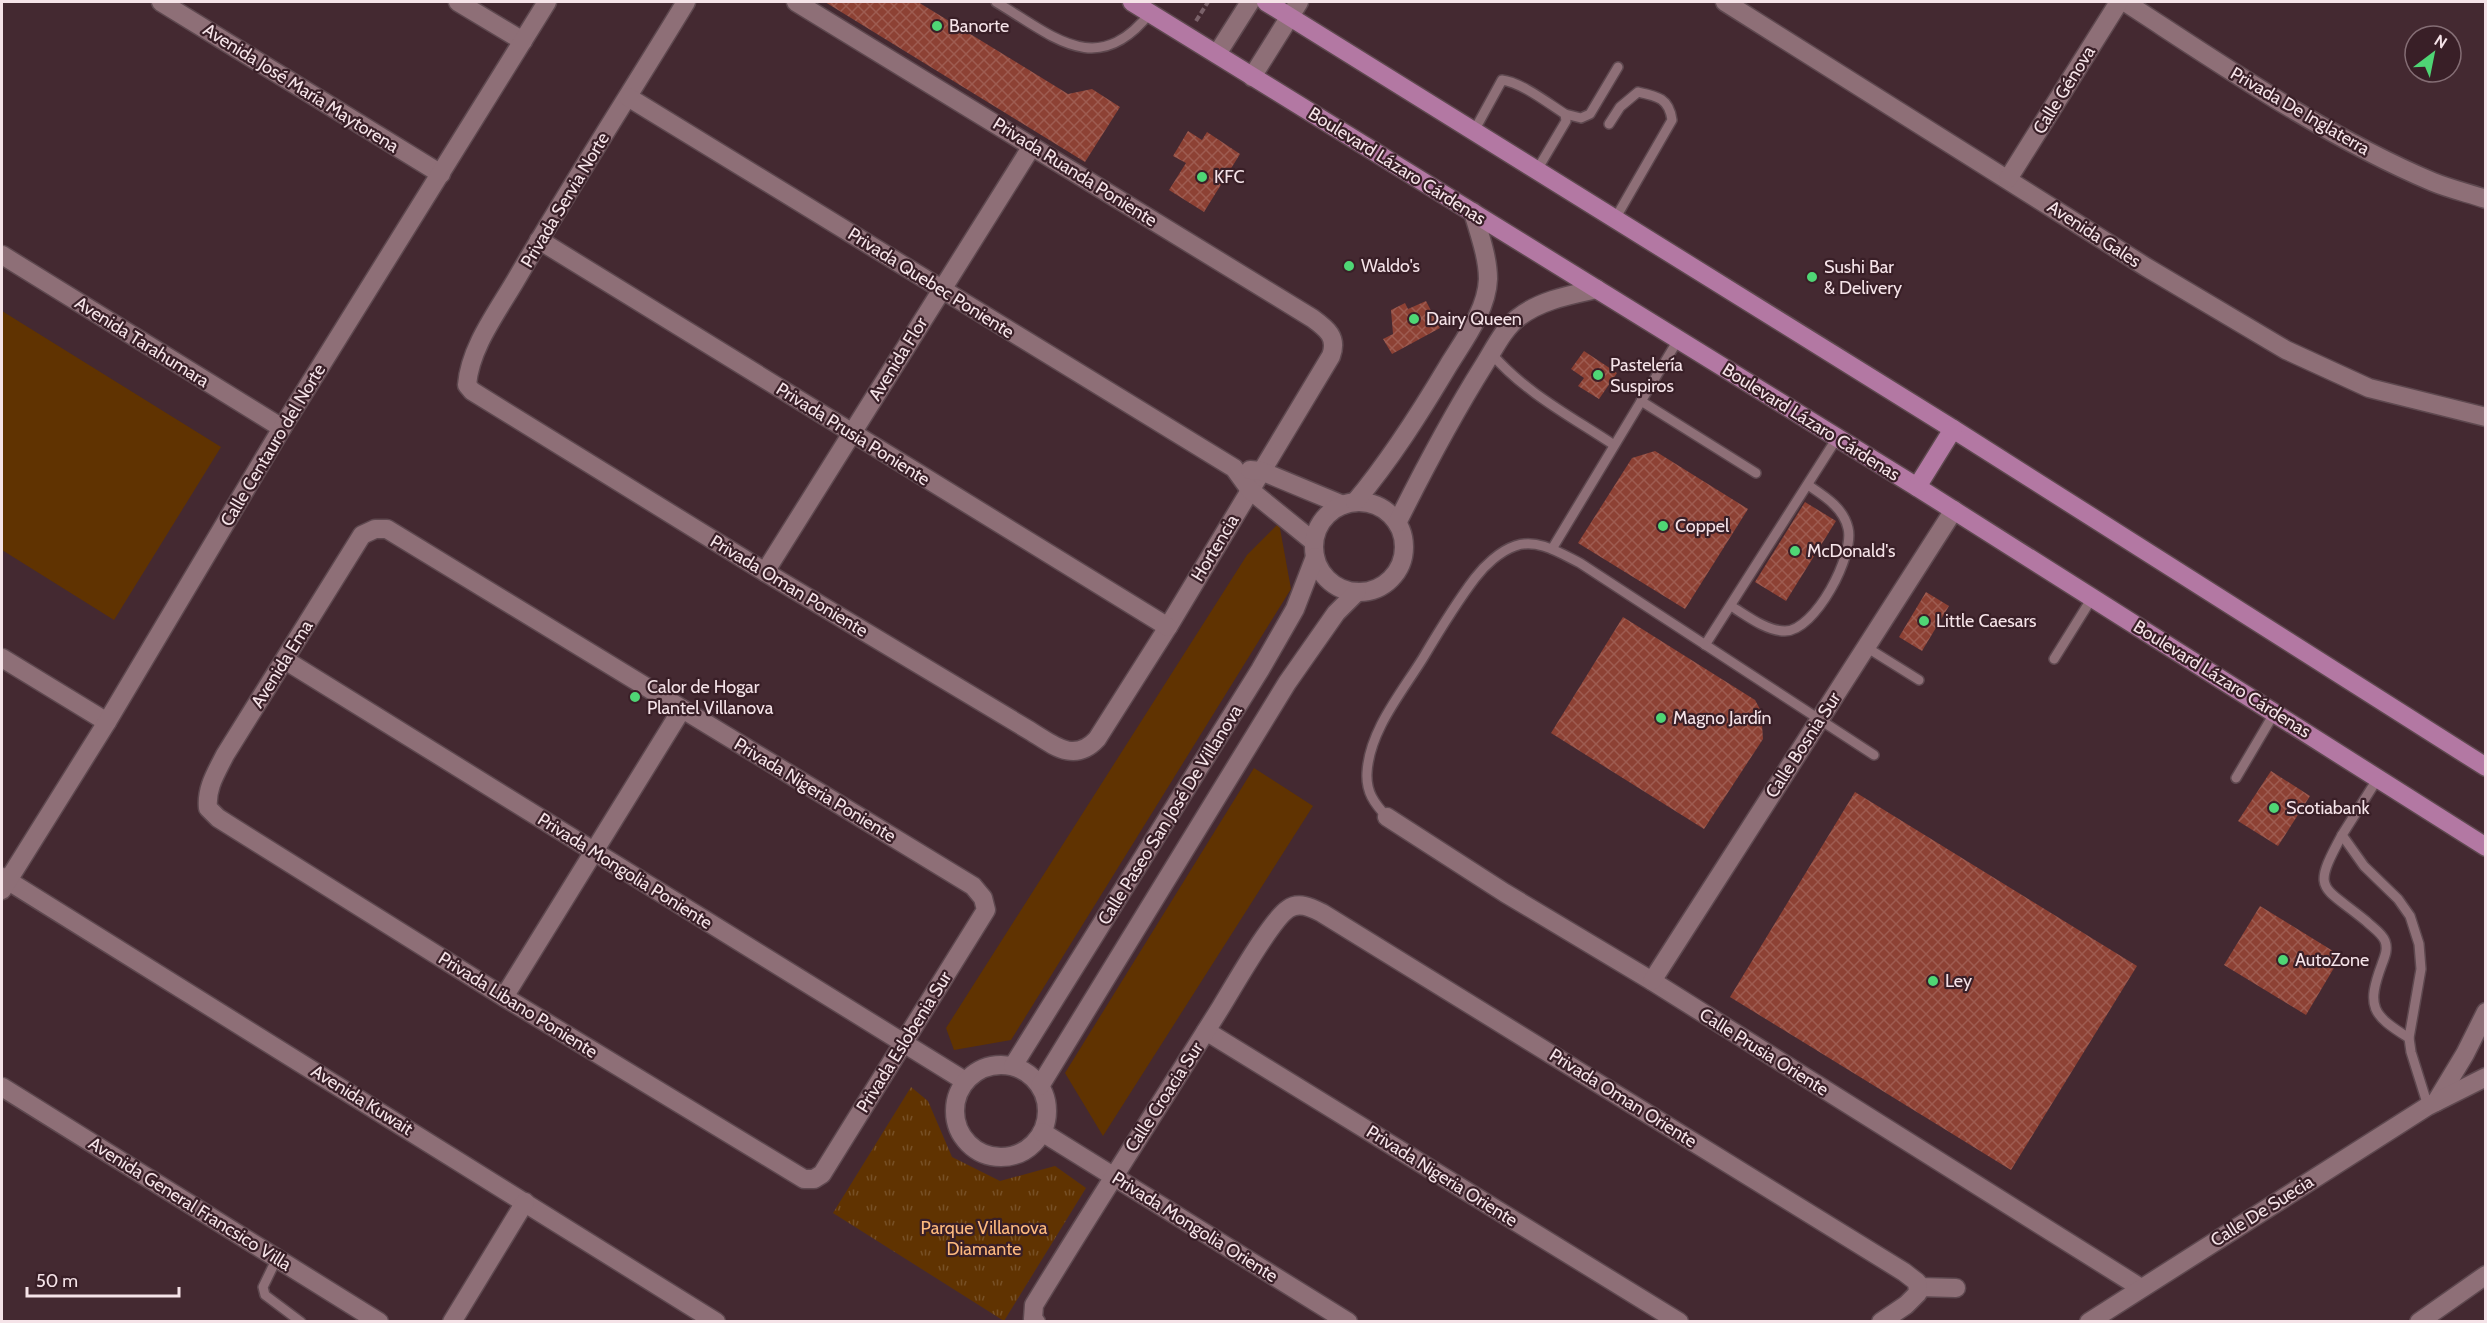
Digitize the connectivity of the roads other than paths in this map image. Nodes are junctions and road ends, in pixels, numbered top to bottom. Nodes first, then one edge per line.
1 (160, 2) edge
2 (458, 2) edge
3 (548, 2) edge
4 (686, 2) edge
5 (796, 2) edge
6 (996, 2) edge
7 (1132, 2) edge
8 (1250, 2) edge
9 (1266, 2) edge
10 (1725, 2) edge
11 (2119, 2) edge
12 (2125, 2) edge
13 (1294, 9) edge
14 (1150, 13) junction
15 (523, 41) junction
16 (1217, 54) junction
17 (1618, 67) dead end
18 (1252, 77) junction
19 (628, 97) junction
20 (1565, 114) junction
21 (1610, 124) dead end
22 (1474, 131) junction
23 (1032, 146) junction
24 (1537, 170) junction
25 (441, 174) junction
26 (2008, 179) junction
27 (2486, 199) edge
28 (1473, 212) junction
29 (1615, 219) junction
30 (539, 240) junction
31 (2, 255) edge
32 (942, 290) junction
33 (1597, 290) junction
34 (1678, 340) junction
35 (1491, 353) junction
36 (1331, 356) joint
37 (483, 399) joint
38 (1641, 400) junction
39 (2486, 417) edge
40 (282, 428) junction
41 (1953, 429) junction
42 (852, 433) junction
43 (1837, 438) junction
44 (1614, 445) junction
45 (1234, 468) junction
46 (1261, 471) junction
47 (1756, 473) dead end
48 (1808, 485) junction
49 (1917, 487) junction
50 (1250, 490) junction
51 (1349, 503) junction
52 (1954, 510) junction
53 (1397, 523) junction
54 (387, 529) joint
55 (1552, 549) junction
56 (1314, 550) junction
57 (765, 572) junction
58 (1357, 592) junction
59 (2092, 598) junction
60 (1731, 606) junction
61 (1168, 627) junction
62 (1705, 645) junction
63 (1866, 647) junction
64 (2, 658) edge
65 (2054, 659) dead end
66 (285, 660) junction
67 (1919, 680) dead end
68 (682, 709) junction
69 (2275, 712) junction
70 (1819, 720) junction
71 (107, 722) junction
72 (1097, 739) joint
73 (1874, 755) dead end
74 (2482, 764) edge
75 (2236, 778) dead end
76 (2378, 778) junction
77 (1181, 798) junction
78 (1206, 813) junction
79 (1387, 817) joint
80 (218, 818) joint
81 (2342, 835) junction
82 (2486, 847) edge
83 (595, 852) junction
84 (3, 883) edge
85 (986, 910) joint
86 (1322, 913) joint
87 (1652, 981) junction
88 (504, 997) junction
89 (2486, 1012) edge
90 (1206, 1031) junction
91 (2409, 1038) junction
92 (902, 1043) junction
93 (1013, 1066) junction
94 (2486, 1077) edge
95 (965, 1081) junction
96 (1040, 1086) junction
97 (2, 1087) edge
98 (2432, 1104) junction
99 (1042, 1132) junction
100 (822, 1174) joint
101 (1113, 1177) junction
102 (525, 1202) junction
103 (277, 1258) junction
104 (2486, 1275) edge
105 (1919, 1287) junction
106 (1956, 1288) dead end
107 (2141, 1288) junction
108 (377, 1321) edge
109 (301, 1322) edge
110 (452, 1322) edge
111 (716, 1322) edge
112 (1036, 1322) edge
113 (1348, 1322) edge
114 (1679, 1322) edge
115 (1881, 1322) edge
116 (2090, 1322) edge
117 (2419, 1322) edge

1 - 25 street, Avenida José María Maytorena
2 - 15 street
3 - 15 street, Calle Centauro del Norte
4 - 19 street, Privada Servia Norte
5 - 23 street, Privada Ruanda Poniente
6 - 14 lane
7 - 14 main road, Boulevard Lázaro Cárdenas
8 - 16 street
9 - 13 main road
10 - 26 street, Avenida Gales
11 - 26 street, Calle Génova
12 - 27 street, Privada De Inglaterra
13 - 18 street
13 - 22 main road
14 - 16 main road, Boulevard Lázaro Cárdenas
15 - 25 street, Calle Centauro del Norte
16 - 18 main road, Boulevard Lázaro Cárdenas
17 - 20 lane
18 - 28 main road, Boulevard Lázaro Cárdenas
19 - 30 street, Privada Servia Norte
19 - 32 street, Privada Quebec Poniente
20 - 22 lane
20 - 24 lane
21 - 29 lane
22 - 24 main road
23 - 32 street, Avenida Flor
23 - 36 street, Privada Ruanda Poniente
24 - 29 main road
25 - 40 street, Calle Centauro del Norte
26 - 39 street, Avenida Gales
28 - 33 main road, Boulevard Lázaro Cárdenas
28 - 51 street
29 - 41 main road
30 - 37 street, Privada Servia Norte
30 - 42 street, Privada Prusia Poniente
31 - 40 street, Avenida Tarahumara
32 - 42 street, Avenida Flor
32 - 45 street, Privada Quebec Poniente
33 - 34 main road, Boulevard Lázaro Cárdenas
33 - 35 street
34 - 38 lane
34 - 43 main road, Boulevard Lázaro Cárdenas
35 - 44 lane
35 - 53 street
36 - 46 street, Hortencia
37 - 57 street, Privada Oman Poniente
38 - 44 lane
38 - 47 lane
40 - 71 street, Calle Centauro del Norte
41 - 49 main road
41 - 74 main road
42 - 57 street, Avenida Flor
42 - 61 street, Privada Prusia Poniente
43 - 48 lane
43 - 49 main road, Boulevard Lázaro Cárdenas
44 - 55 lane
45 - 46 street, Privada Quebec Poniente
45 - 50 street, Privada Quebec Poniente
46 - 50 street, Hortencia
46 - 51 street, Privada Quebec Poniente
48 - 60 lane
48 - 60 lane
49 - 52 main road, Boulevard Lázaro Cárdenas
50 - 56 street, Privada Quebec Poniente
50 - 61 street, Hortencia
51 - 53 street
51 - 56 street
52 - 59 main road, Boulevard Lázaro Cárdenas
52 - 63 street, Calle Bosnia Sur
53 - 58 street
54 - 66 street, Avenida Ema
54 - 68 street, Privada Nigeria Poniente
55 - 62 lane
55 - 79 lane
56 - 58 street
56 - 77 street, Calle Paseo San José De Villanova
57 - 72 street, Privada Oman Poniente
58 - 78 street, Calle Paseo San José De Villanova
59 - 65 lane
59 - 69 main road, Boulevard Lázaro Cárdenas
60 - 62 lane
61 - 72 street, Hortencia
62 - 70 lane
63 - 67 lane
63 - 70 street, Calle Bosnia Sur
64 - 71 street
66 - 80 street, Avenida Ema
66 - 83 street, Privada Mongolia Poniente
68 - 83 street
68 - 85 street, Privada Nigeria Poniente
69 - 75 lane
69 - 76 main road, Boulevard Lázaro Cárdenas
70 - 73 lane
70 - 87 street, Calle Bosnia Sur
71 - 84 street, Calle Centauro del Norte
76 - 81 lane
76 - 82 main road, Boulevard Lázaro Cárdenas
77 - 78 street
77 - 93 street, Calle Paseo San José De Villanova
78 - 96 street, Calle Paseo San José De Villanova
79 - 87 street, Calle Prusia Oriente
80 - 88 street, Privada Libano Poniente
81 - 91 lane
81 - 91 lane
83 - 88 street
83 - 92 street, Privada Mongolia Poniente
84 - 102 street, Avenida Kuwait
85 - 92 street, Privada Eslobenia Sur
86 - 90 street, Calle Croacia Sur
86 - 105 street, Privada Oman Oriente
87 - 107 street, Calle Prusia Oriente
88 - 100 street, Privada Libano Poniente
89 - 98 street, Calle De Suecia
90 - 101 street, Calle Croacia Sur
90 - 114 street, Privada Nigeria Oriente
91 - 98 lane
92 - 95 street, Privada Mongolia Poniente
92 - 100 street, Privada Eslobenia Sur
93 - 95 street
93 - 96 street
94 - 98 street, Calle De Suecia
95 - 99 street
96 - 99 street
97 - 103 street, Avenida General Francsico Villa
98 - 107 street, Calle De Suecia
99 - 101 street, Privada Mongolia Oriente
101 - 112 street, Calle Croacia Sur
101 - 113 street, Privada Mongolia Oriente
102 - 110 street
102 - 111 street, Avenida Kuwait
103 - 108 street, Avenida General Francsico Villa
103 - 109 lane
104 - 117 street
105 - 106 street
105 - 115 street
107 - 116 street, Calle De Suecia

